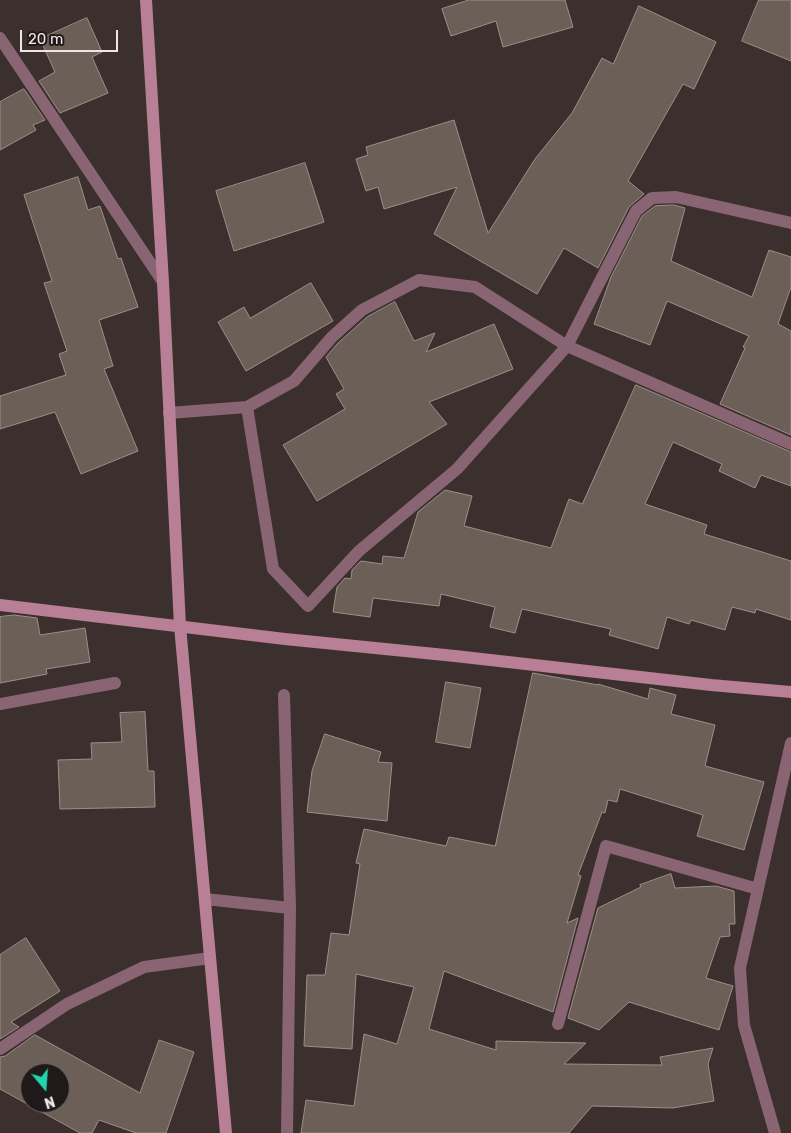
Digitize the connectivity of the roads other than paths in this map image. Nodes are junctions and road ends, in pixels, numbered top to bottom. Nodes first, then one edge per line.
1 (146, 0) edge
2 (0, 38) edge
3 (791, 223) edge
4 (163, 282) junction
5 (567, 346) junction
6 (246, 408) junction
7 (169, 413) junction
8 (791, 444) edge
9 (0, 605) edge
10 (180, 626) junction
11 (115, 683) dead end
12 (791, 692) edge
13 (284, 695) dead end
14 (0, 704) edge
15 (791, 743) edge
16 (758, 889) junction
17 (205, 899) junction
18 (290, 908) junction
19 (210, 958) junction
20 (558, 1024) dead end
21 (0, 1049) edge
22 (226, 1133) edge
23 (287, 1133) edge
24 (776, 1133) edge

1 - 4 street
2 - 4 street
3 - 5 street
4 - 7 street
5 - 6 street
5 - 6 street
5 - 8 street
6 - 7 street
7 - 10 street
9 - 10 street
10 - 12 street
10 - 17 street
11 - 14 street
13 - 18 street
15 - 16 street
16 - 20 street
16 - 24 street
17 - 18 street
17 - 19 street
18 - 23 street
19 - 21 street
19 - 22 street

